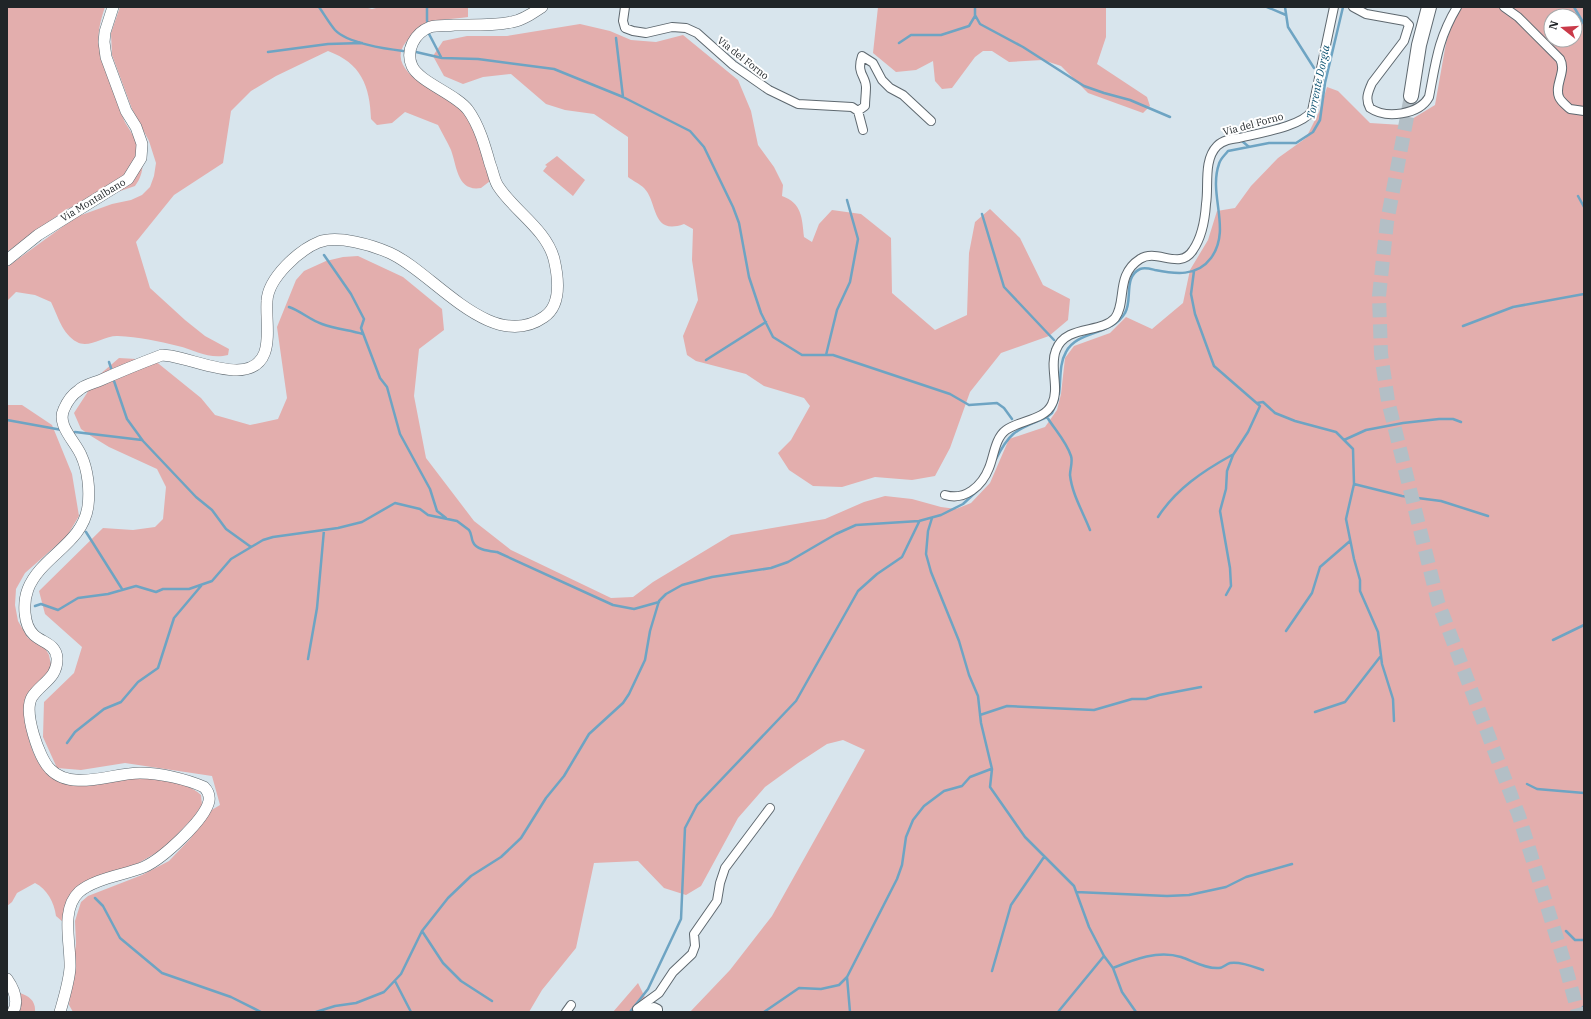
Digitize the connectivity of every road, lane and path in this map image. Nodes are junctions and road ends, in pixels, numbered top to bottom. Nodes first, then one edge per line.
1 (113, 7) edge
2 (542, 7) edge
3 (625, 7) edge
4 (1334, 7) edge
5 (1353, 7) edge
6 (1429, 7) edge
7 (1457, 7) edge
8 (1504, 7) edge
9 (1411, 96) tunnel mouth
10 (858, 111) junction
11 (1584, 111) edge
12 (931, 121) dead end
13 (863, 130) dead end
14 (7, 260) edge
15 (945, 495) dead end
16 (770, 808) dead end
17 (7, 979) edge
18 (571, 1005) dead end
19 (13, 1012) edge
20 (60, 1012) edge
21 (566, 1012) edge
22 (638, 1012) edge
23 (643, 1012) edge
24 (658, 1012) edge

1 - 14 street, Via Montalbano
2 - 20 street
3 - 10 street, Via del Forno
4 - 15 street, Via del Forno
5 - 7 street
6 - 9 highway
8 - 11 street
10 - 12 street
10 - 13 street
16 - 22 street
17 - 19 street
18 - 21 street
23 - 24 street

